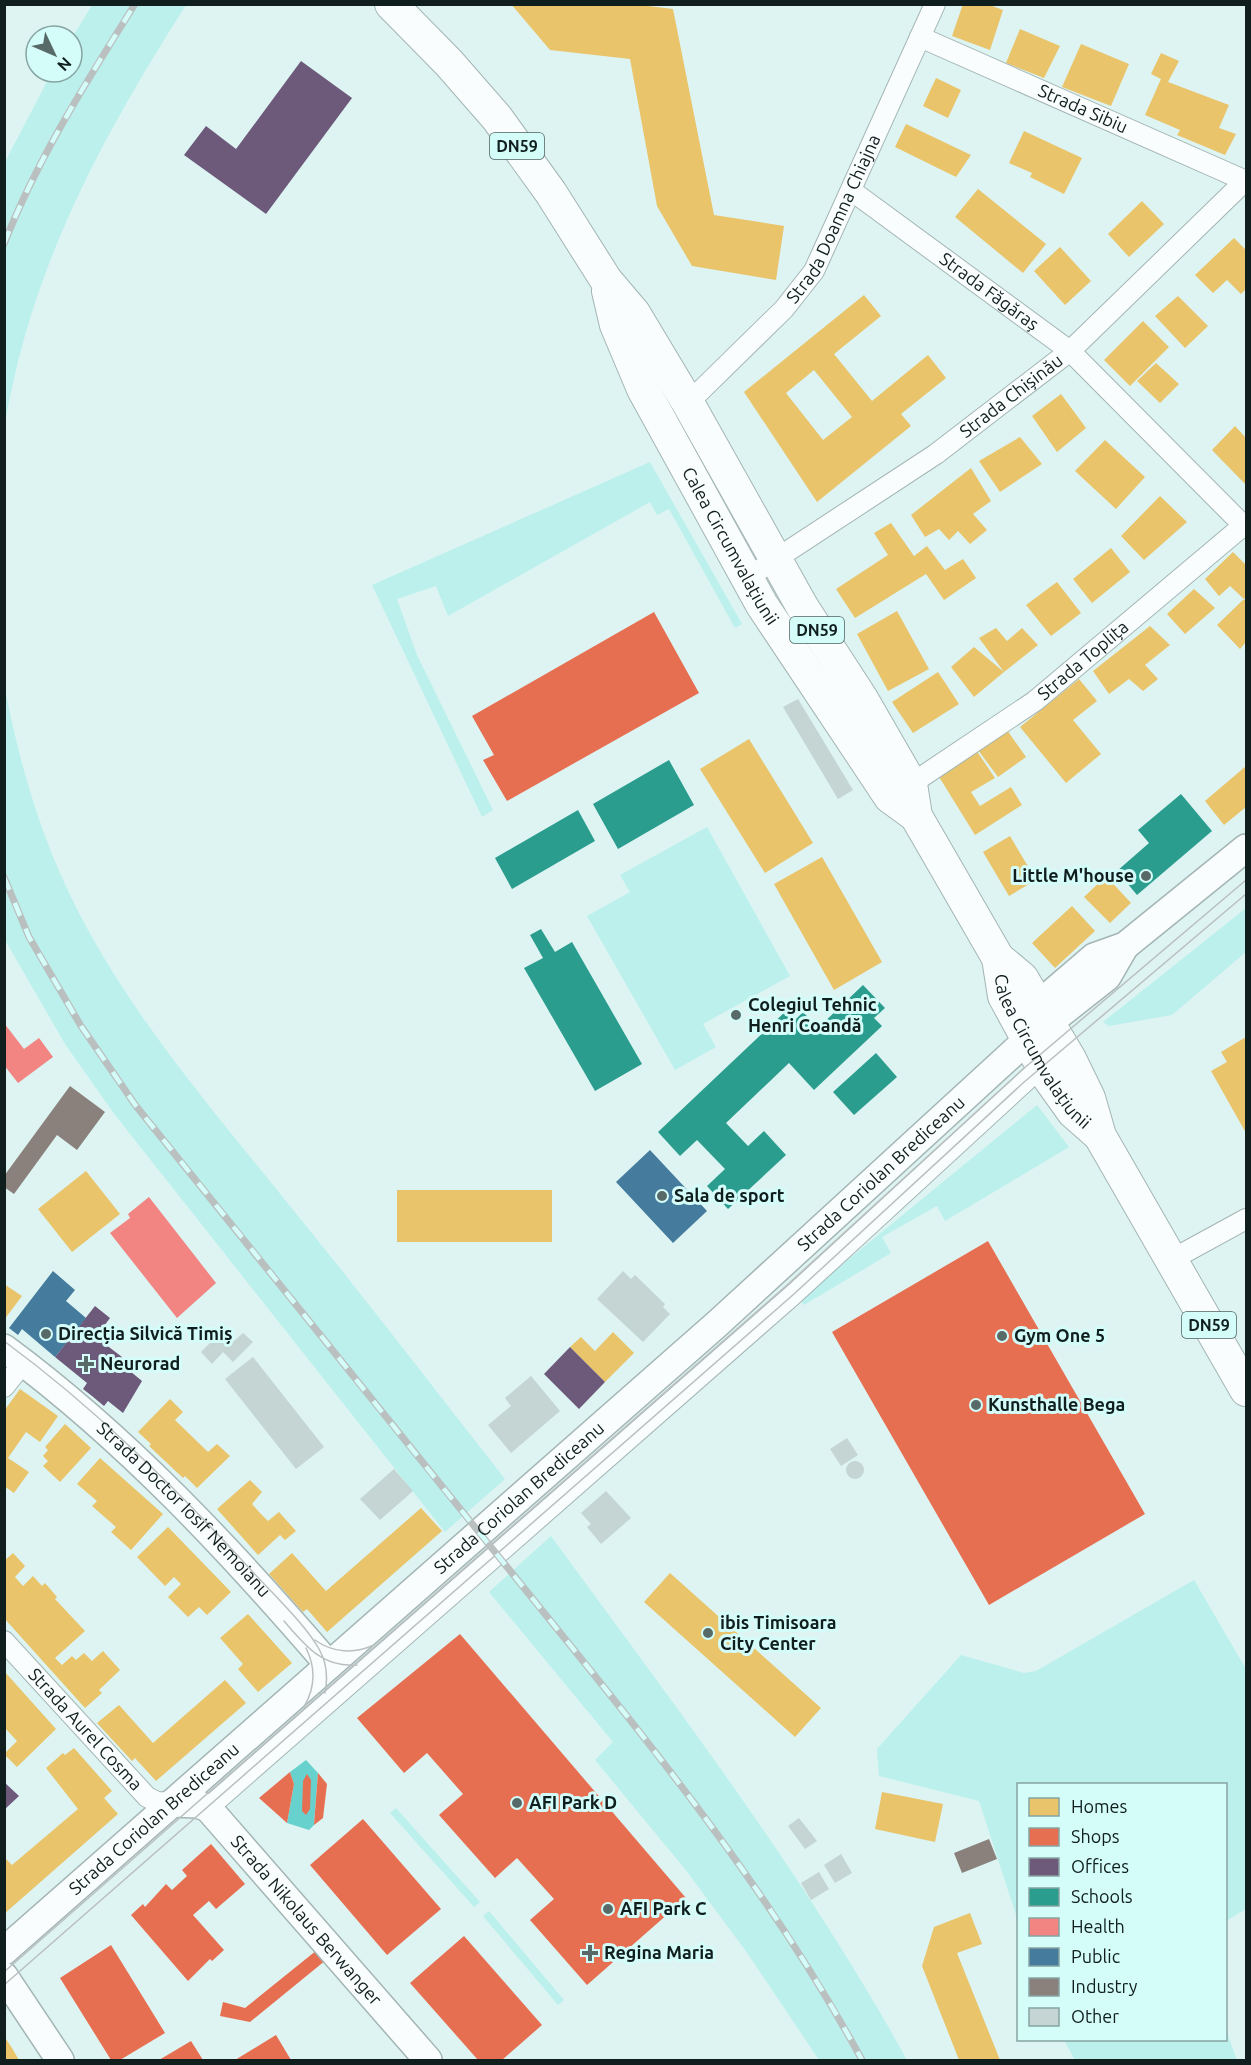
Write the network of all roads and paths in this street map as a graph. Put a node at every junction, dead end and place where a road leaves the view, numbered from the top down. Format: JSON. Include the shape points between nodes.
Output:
{"nodes":[{"id":1,"x":935,"y":4,"type":"edge"},
{"id":2,"x":395,"y":6,"type":"edge"},
{"id":3,"x":920,"y":37,"type":"junction"},
{"id":4,"x":1246,"y":181,"type":"edge"},
{"id":5,"x":852,"y":191,"type":"junction"},
{"id":6,"x":606,"y":280,"type":"junction"},
{"id":7,"x":1070,"y":351,"type":"junction"},
{"id":8,"x":688,"y":403,"type":"junction"},
{"id":9,"x":1245,"y":526,"type":"edge"},
{"id":10,"x":775,"y":560,"type":"junction"},
{"id":11,"x":747,"y":578,"type":"junction"},
{"id":12,"x":911,"y":784,"type":"junction"},
{"id":13,"x":916,"y":816,"type":"junction"},
{"id":14,"x":1246,"y":848,"type":"edge"},
{"id":15,"x":1038,"y":1023,"type":"junction"},
{"id":16,"x":1042,"y":1066,"type":"junction"},
{"id":17,"x":1101,"y":1136,"type":"junction"},
{"id":18,"x":1246,"y":1219,"type":"edge"},
{"id":19,"x":1171,"y":1260,"type":"junction"},
{"id":20,"x":14,"y":1355,"type":"edge"},
{"id":21,"x":4,"y":1388,"type":"edge"},
{"id":22,"x":1246,"y":1390,"type":"edge"},
{"id":23,"x":4,"y":1641,"type":"edge"},
{"id":24,"x":329,"y":1665,"type":"junction"},
{"id":25,"x":347,"y":1685,"type":"junction"},
{"id":26,"x":172,"y":1803,"type":"junction"},
{"id":27,"x":208,"y":1808,"type":"junction"},
{"id":28,"x":4,"y":1951,"type":"edge"},
{"id":29,"x":4,"y":1976,"type":"edge"},
{"id":30,"x":60,"y":2061,"type":"edge"},
{"id":31,"x":428,"y":2061,"type":"edge"}],
"edges":[{"from":1,"to":3,"type":"street","name":"Strada Doamna Chiajna"},
{"from":2,"to":6,"type":"main road","name":"Calea Circumvalațiunii","number":"DN59","via":[[497,118]]},
{"from":3,"to":4,"type":"street","name":"Strada Sibiu"},
{"from":3,"to":5,"type":"street","name":"Strada Doamna Chiajna"},
{"from":4,"to":7,"type":"street","name":"Strada Chișinău"},
{"from":5,"to":7,"type":"street","name":"Strada Făgăraș"},
{"from":5,"to":8,"type":"street","name":"Strada Doamna Chiajna","via":[[814,271],[784,309]]},
{"from":6,"to":8,"type":"main road","name":"Calea Circumvalațiunii","number":"DN59","via":[[634,313]]},
{"from":6,"to":11,"type":"main road","name":"Calea Circumvalațiunii","number":"DN59","via":[[616,325],[643,388]]},
{"from":7,"to":9,"type":"street","name":"Strada Făgăraș"},
{"from":7,"to":10,"type":"street","name":"Strada Chișinău","via":[[936,454]]},
{"from":8,"to":10,"type":"main road","name":"Calea Circumvalațiunii","number":"DN59"},
{"from":9,"to":12,"type":"street","name":"Strada Toplița","via":[[1035,701]]},
{"from":10,"to":11,"type":"street","name":"Strada Chișinău"},
{"from":10,"to":12,"type":"main road","name":"Calea Circumvalațiunii","number":"DN59"},
{"from":11,"to":13,"type":"main road","name":"Calea Circumvalațiunii","number":"DN59","via":[[890,797]]},
{"from":12,"to":13,"type":"main road","name":"Calea Circumvalațiunii","number":"DN59"},
{"from":13,"to":15,"type":"main road","name":"Calea Circumvalațiunii","number":"DN59","via":[[998,958],[1022,978]]},
{"from":14,"to":15,"type":"street","name":"Strada Coriolan Brediceanu","via":[[1125,946],[1094,957]]},
{"from":15,"to":16,"type":"main road","name":"Calea Circumvalațiunii","number":"DN59"},
{"from":15,"to":17,"type":"main road","name":"Calea Circumvalațiunii","number":"DN59","via":[[1089,1098]]},
{"from":15,"to":24,"type":"street","name":"Strada Coriolan Brediceanu","via":[[717,1324]]},
{"from":16,"to":17,"type":"main road","name":"Calea Circumvalațiunii","number":"DN59","via":[[1073,1112]]},
{"from":16,"to":25,"type":"street","name":"Strada Coriolan Brediceanu","via":[[794,1294]]},
{"from":17,"to":19,"type":"main road","name":"Calea Circumvalațiunii","number":"DN59"},
{"from":18,"to":19,"type":"street"},
{"from":19,"to":22,"type":"main road","name":"Calea Circumvalațiunii","number":"DN59"},
{"from":20,"to":21,"type":"street"},
{"from":20,"to":24,"type":"street","name":"Strada Doctor Iosif Nemoianu","via":[[94,1419],[156,1477]]},
{"from":23,"to":26,"type":"street","name":"Strada Aurel Cosma","via":[[147,1797]]},
{"from":24,"to":25,"type":"street","name":"Strada Doctor Iosif Nemoianu"},
{"from":24,"to":26,"type":"street","name":"Strada Coriolan Brediceanu"},
{"from":25,"to":27,"type":"street","name":"Strada Coriolan Brediceanu"},
{"from":26,"to":27,"type":"street"},
{"from":26,"to":28,"type":"street","name":"Strada Coriolan Brediceanu"},
{"from":27,"to":31,"type":"street","name":"Strada Nikolaus Berwanger"},
{"from":29,"to":30,"type":"street"}]}
